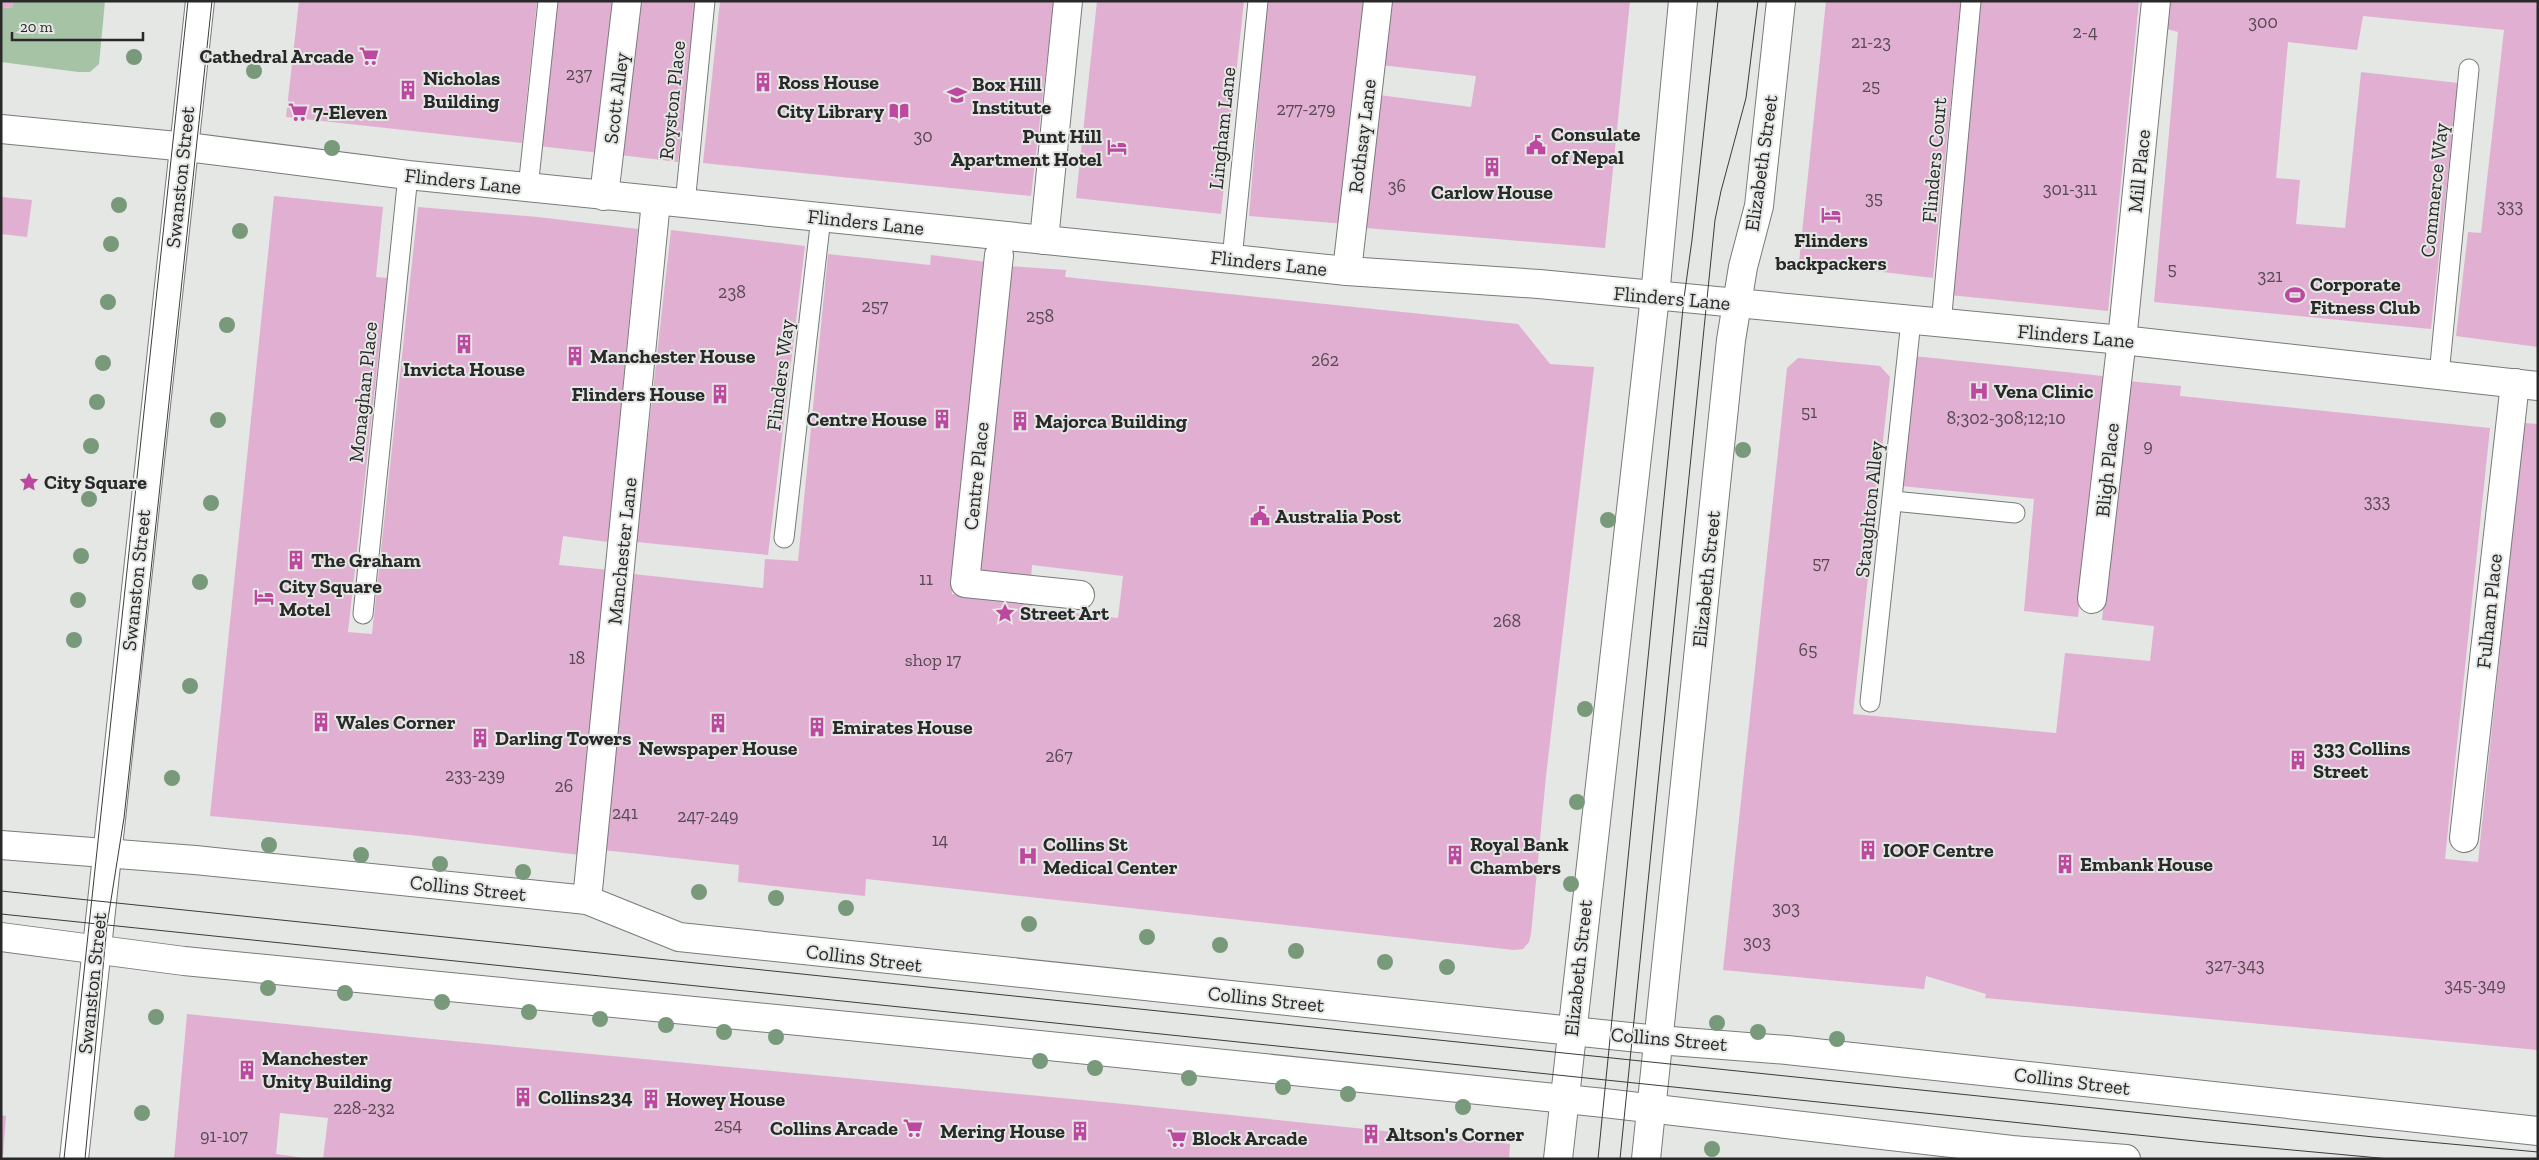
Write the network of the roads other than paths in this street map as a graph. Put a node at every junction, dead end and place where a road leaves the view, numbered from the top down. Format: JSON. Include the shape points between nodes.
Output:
{"nodes":[{"id":1,"x":200,"y":1,"type":"edge"},
{"id":2,"x":548,"y":1,"type":"edge"},
{"id":3,"x":627,"y":1,"type":"edge"},
{"id":4,"x":705,"y":1,"type":"edge"},
{"id":5,"x":1068,"y":1,"type":"edge"},
{"id":6,"x":1258,"y":1,"type":"edge"},
{"id":7,"x":1378,"y":1,"type":"edge"},
{"id":8,"x":1683,"y":1,"type":"edge"},
{"id":9,"x":1781,"y":1,"type":"edge"},
{"id":10,"x":1971,"y":1,"type":"edge"},
{"id":11,"x":2156,"y":1,"type":"edge"},
{"id":12,"x":2468,"y":68,"type":"dead end"},
{"id":13,"x":1,"y":129,"type":"edge"},
{"id":14,"x":183,"y":147,"type":"junction"},
{"id":15,"x":408,"y":175,"type":"junction"},
{"id":16,"x":528,"y":188,"type":"junction"},
{"id":17,"x":604,"y":196,"type":"junction"},
{"id":18,"x":656,"y":201,"type":"junction"},
{"id":19,"x":685,"y":204,"type":"junction"},
{"id":20,"x":821,"y":217,"type":"junction"},
{"id":21,"x":1044,"y":240,"type":"junction"},
{"id":22,"x":999,"y":255,"type":"dead end"},
{"id":23,"x":1232,"y":259,"type":"junction"},
{"id":24,"x":1347,"y":271,"type":"junction"},
{"id":25,"x":1655,"y":296,"type":"junction"},
{"id":26,"x":1736,"y":304,"type":"junction"},
{"id":27,"x":1911,"y":321,"type":"junction"},
{"id":28,"x":1941,"y":324,"type":"junction"},
{"id":29,"x":2122,"y":340,"type":"junction"},
{"id":30,"x":2439,"y":375,"type":"junction"},
{"id":31,"x":2526,"y":384,"type":"edge"},
{"id":32,"x":1892,"y":501,"type":"junction"},
{"id":33,"x":2015,"y":513,"type":"dead end"},
{"id":34,"x":784,"y":538,"type":"dead end"},
{"id":35,"x":1080,"y":595,"type":"dead end"},
{"id":36,"x":2092,"y":599,"type":"dead end"},
{"id":37,"x":363,"y":614,"type":"dead end"},
{"id":38,"x":1870,"y":702,"type":"dead end"},
{"id":39,"x":2464,"y":838,"type":"dead end"},
{"id":40,"x":1,"y":845,"type":"edge"},
{"id":41,"x":107,"y":853,"type":"junction"},
{"id":42,"x":587,"y":900,"type":"junction"},
{"id":43,"x":1,"y":937,"type":"edge"},
{"id":44,"x":96,"y":949,"type":"junction"},
{"id":45,"x":1572,"y":1030,"type":"junction"},
{"id":46,"x":1658,"y":1040,"type":"junction"},
{"id":47,"x":1565,"y":1099,"type":"junction"},
{"id":48,"x":1651,"y":1108,"type":"junction"},
{"id":49,"x":2538,"y":1131,"type":"edge"},
{"id":50,"x":74,"y":1159,"type":"edge"},
{"id":51,"x":1558,"y":1159,"type":"edge"},
{"id":52,"x":1646,"y":1159,"type":"edge"},
{"id":53,"x":2126,"y":1159,"type":"edge"}],
"edges":[{"from":1,"to":14,"type":"street","name":"Swanston Street"},
{"from":2,"to":16,"type":"lane"},
{"from":3,"to":17,"type":"street","name":"Scott Alley"},
{"from":4,"to":19,"type":"lane","name":"Royston Place"},
{"from":5,"to":21,"type":"street"},
{"from":6,"to":23,"type":"lane","name":"Lingham Lane"},
{"from":7,"to":24,"type":"street","name":"Rothsay Lane"},
{"from":8,"to":25,"type":"street","name":"Elizabeth Street"},
{"from":9,"to":26,"type":"street","name":"Elizabeth Street","via":[[1759,206]]},
{"from":10,"to":28,"type":"lane","name":"Flinders Court"},
{"from":11,"to":29,"type":"street","name":"Mill Place"},
{"from":12,"to":30,"type":"lane","name":"Commerce Way"},
{"from":13,"to":14,"type":"street","name":"Flinders Lane"},
{"from":14,"to":15,"type":"street","name":"Flinders Lane"},
{"from":14,"to":41,"type":"street","name":"Swanston Street"},
{"from":15,"to":16,"type":"street","name":"Flinders Lane"},
{"from":15,"to":37,"type":"lane","name":"Monaghan Place"},
{"from":16,"to":17,"type":"street","name":"Flinders Lane"},
{"from":17,"to":18,"type":"street","name":"Flinders Lane"},
{"from":18,"to":19,"type":"street","name":"Flinders Lane"},
{"from":18,"to":42,"type":"street","name":"Manchester Lane"},
{"from":19,"to":20,"type":"street","name":"Flinders Lane"},
{"from":20,"to":21,"type":"street","name":"Flinders Lane"},
{"from":20,"to":34,"type":"lane","name":"Flinders Way"},
{"from":21,"to":23,"type":"street","name":"Flinders Lane"},
{"from":22,"to":35,"type":"street","name":"Centre Place","via":[[965,583]]},
{"from":23,"to":24,"type":"street","name":"Flinders Lane"},
{"from":24,"to":25,"type":"street","name":"Flinders Lane","via":[[1539,284]]},
{"from":25,"to":26,"type":"street","name":"Flinders Lane"},
{"from":25,"to":45,"type":"street","name":"Elizabeth Street"},
{"from":26,"to":27,"type":"street","name":"Flinders Lane"},
{"from":26,"to":46,"type":"street","name":"Elizabeth Street"},
{"from":27,"to":28,"type":"street","name":"Flinders Lane"},
{"from":27,"to":32,"type":"lane","name":"Staughton Alley"},
{"from":28,"to":29,"type":"street","name":"Flinders Lane"},
{"from":29,"to":30,"type":"street","name":"Flinders Lane"},
{"from":29,"to":36,"type":"street","name":"Bligh Place"},
{"from":30,"to":31,"type":"street","name":"Flinders Lane"},
{"from":31,"to":39,"type":"street","name":"Fulham Place"},
{"from":32,"to":33,"type":"lane"},
{"from":32,"to":38,"type":"lane","name":"Staughton Alley"},
{"from":40,"to":41,"type":"street","name":"Collins Street"},
{"from":41,"to":42,"type":"street","name":"Collins Street"},
{"from":41,"to":44,"type":"street","name":"Swanston Street"},
{"from":42,"to":45,"type":"street","name":"Collins Street","via":[[679,937]]},
{"from":43,"to":44,"type":"street"},
{"from":44,"to":47,"type":"street","via":[[184,961]]},
{"from":44,"to":50,"type":"street","name":"Swanston Street"},
{"from":45,"to":46,"type":"street","name":"Collins Street"},
{"from":45,"to":47,"type":"street","name":"Elizabeth Street"},
{"from":46,"to":48,"type":"street","name":"Elizabeth Street"},
{"from":46,"to":49,"type":"street","name":"Collins Street","via":[[1806,1052]]},
{"from":47,"to":48,"type":"street"},
{"from":47,"to":51,"type":"street","name":"Elizabeth Street"},
{"from":48,"to":52,"type":"street","name":"Elizabeth Street"},
{"from":48,"to":53,"type":"street","via":[[2012,1150]]}]}
